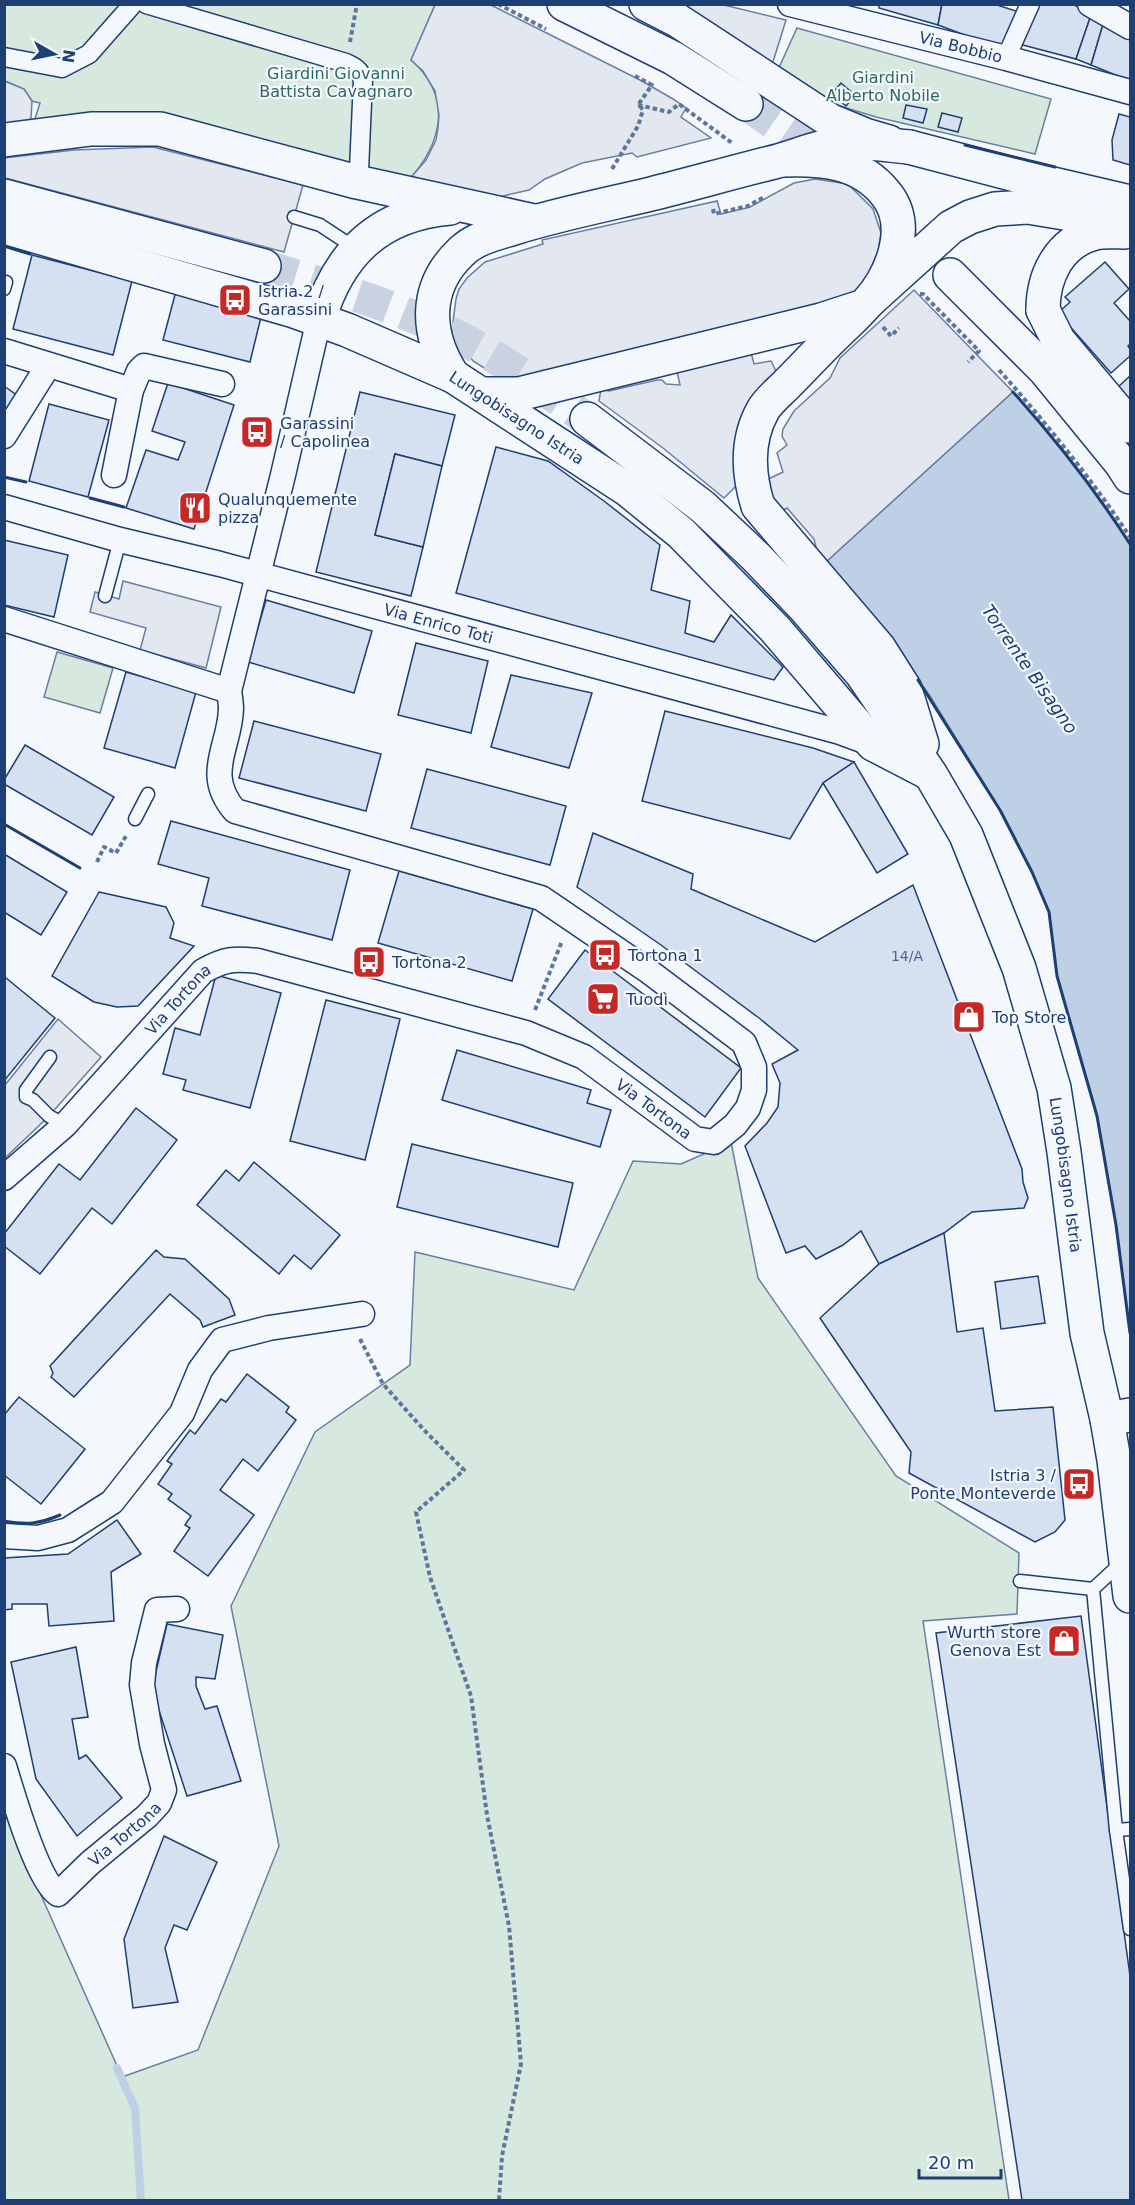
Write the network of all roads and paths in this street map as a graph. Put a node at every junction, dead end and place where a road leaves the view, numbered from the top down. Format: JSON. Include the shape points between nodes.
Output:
{"nodes":[{"id":1,"x":134,"y":4,"type":"edge"},
{"id":2,"x":146,"y":4,"type":"edge"},
{"id":3,"x":357,"y":4,"type":"edge"},
{"id":4,"x":498,"y":4,"type":"edge"},
{"id":5,"x":646,"y":4,"type":"edge"},
{"id":6,"x":789,"y":4,"type":"edge"},
{"id":7,"x":1030,"y":4,"type":"edge"},
{"id":8,"x":1090,"y":4,"type":"edge"},
{"id":9,"x":167,"y":7,"type":"edge"},
{"id":10,"x":558,"y":18,"type":"edge"},
{"id":11,"x":1131,"y":27,"type":"edge"},
{"id":12,"x":4,"y":57,"type":"edge"},
{"id":13,"x":1005,"y":58,"type":"junction"},
{"id":14,"x":346,"y":63,"type":"junction"},
{"id":15,"x":631,"y":74,"type":"dead end"},
{"id":16,"x":1131,"y":92,"type":"edge"},
{"id":17,"x":747,"y":104,"type":"tunnel mouth"},
{"id":18,"x":4,"y":140,"type":"edge"},
{"id":19,"x":909,"y":147,"type":"junction"},
{"id":20,"x":784,"y":160,"type":"junction"},
{"id":21,"x":612,"y":169,"type":"dead end"},
{"id":22,"x":359,"y":170,"type":"dead end"},
{"id":23,"x":768,"y":195,"type":"dead end"},
{"id":24,"x":4,"y":196,"type":"edge"},
{"id":25,"x":711,"y":200,"type":"dead end"},
{"id":26,"x":1131,"y":202,"type":"edge"},
{"id":27,"x":464,"y":207,"type":"junction"},
{"id":28,"x":294,"y":217,"type":"dead end"},
{"id":29,"x":536,"y":221,"type":"junction"},
{"id":30,"x":1131,"y":224,"type":"edge"},
{"id":31,"x":4,"y":227,"type":"edge"},
{"id":32,"x":1131,"y":232,"type":"edge"},
{"id":33,"x":355,"y":248,"type":"junction"},
{"id":34,"x":264,"y":266,"type":"tunnel mouth"},
{"id":35,"x":950,"y":275,"type":"dead end"},
{"id":36,"x":923,"y":294,"type":"dead end"},
{"id":37,"x":865,"y":304,"type":"junction"},
{"id":38,"x":319,"y":319,"type":"junction"},
{"id":39,"x":899,"y":328,"type":"dead end"},
{"id":40,"x":891,"y":336,"type":"dead end"},
{"id":41,"x":4,"y":351,"type":"edge"},
{"id":42,"x":968,"y":362,"type":"dead end"},
{"id":43,"x":48,"y":366,"type":"junction"},
{"id":44,"x":995,"y":366,"type":"dead end"},
{"id":45,"x":453,"y":376,"type":"junction"},
{"id":46,"x":222,"y":384,"type":"dead end"},
{"id":47,"x":131,"y":390,"type":"junction"},
{"id":48,"x":482,"y":394,"type":"junction"},
{"id":49,"x":587,"y":419,"type":"tunnel mouth"},
{"id":50,"x":1131,"y":426,"type":"edge"},
{"id":51,"x":4,"y":436,"type":"edge"},
{"id":52,"x":114,"y":475,"type":"dead end"},
{"id":53,"x":1131,"y":477,"type":"edge"},
{"id":54,"x":4,"y":507,"type":"edge"},
{"id":55,"x":1131,"y":537,"type":"edge"},
{"id":56,"x":120,"y":540,"type":"junction"},
{"id":57,"x":259,"y":574,"type":"junction"},
{"id":58,"x":105,"y":596,"type":"dead end"},
{"id":59,"x":4,"y":619,"type":"edge"},
{"id":60,"x":229,"y":691,"type":"junction"},
{"id":61,"x":873,"y":744,"type":"junction"},
{"id":62,"x":931,"y":775,"type":"junction"},
{"id":63,"x":148,"y":794,"type":"dead end"},
{"id":64,"x":135,"y":819,"type":"joint"},
{"id":65,"x":97,"y":862,"type":"dead end"},
{"id":66,"x":565,"y":932,"type":"dead end"},
{"id":67,"x":532,"y":1017,"type":"dead end"},
{"id":68,"x":50,"y":1057,"type":"dead end"},
{"id":69,"x":65,"y":1125,"type":"junction"},
{"id":70,"x":4,"y":1178,"type":"edge"},
{"id":71,"x":362,"y":1314,"type":"joint"},
{"id":72,"x":1088,"y":1333,"type":"junction"},
{"id":73,"x":1119,"y":1417,"type":"edge"},
{"id":74,"x":4,"y":1536,"type":"edge"},
{"id":75,"x":1119,"y":1565,"type":"junction"},
{"id":76,"x":1020,"y":1581,"type":"dead end"},
{"id":77,"x":1093,"y":1588,"type":"junction"},
{"id":78,"x":1131,"y":1597,"type":"edge"},
{"id":79,"x":177,"y":1609,"type":"dead end"},
{"id":80,"x":4,"y":1766,"type":"edge"},
{"id":81,"x":1131,"y":1829,"type":"edge"},
{"id":82,"x":1116,"y":1830,"type":"junction"},
{"id":83,"x":1131,"y":1929,"type":"edge"},
{"id":84,"x":499,"y":2200,"type":"edge"}],
"edges":[{"from":1,"to":12,"type":"street","via":[[89,54],[62,68]]},
{"from":2,"to":9,"type":"street"},
{"from":3,"to":14,"type":"path"},
{"from":4,"to":10,"type":"path"},
{"from":5,"to":19,"type":"main road","via":[[677,20],[831,121]]},
{"from":6,"to":13,"type":"street","name":"Via Bobbio"},
{"from":7,"to":13,"type":"street"},
{"from":8,"to":11,"type":"street"},
{"from":9,"to":14,"type":"street"},
{"from":10,"to":17,"type":"main road","via":[[673,58]]},
{"from":13,"to":16,"type":"street","name":"Via Bobbio"},
{"from":14,"to":22,"type":"street","via":[[361,73],[363,80]]},
{"from":15,"to":21,"type":"path","via":[[652,85],[638,105],[643,110],[638,126]]},
{"from":18,"to":27,"type":"main road","via":[[91,129],[160,129]]},
{"from":19,"to":20,"type":"main road","via":[[839,144]]},
{"from":19,"to":26,"type":"main road"},
{"from":20,"to":29,"type":"main road"},
{"from":20,"to":37,"type":"main road","via":[[837,162],[859,170],[889,198],[898,227],[897,248],[886,275]]},
{"from":23,"to":25,"type":"path","via":[[748,206],[714,214]]},
{"from":24,"to":34,"type":"main road"},
{"from":27,"to":29,"type":"main road"},
{"from":27,"to":33,"type":"main road","via":[[415,214],[392,223]]},
{"from":28,"to":33,"type":"lane","via":[[320,225]]},
{"from":29,"to":45,"type":"main road","via":[[476,242],[456,257],[441,278],[435,294],[432,328],[443,362]]},
{"from":30,"to":37,"type":"main road","via":[[1028,207],[994,208],[951,227]]},
{"from":31,"to":38,"type":"main road","name":"Lungobisagno Istria"},
{"from":32,"to":50,"type":"main road","via":[[1097,233],[1071,244],[1052,266],[1046,280],[1043,310],[1058,340]]},
{"from":33,"to":38,"type":"main road","via":[[331,286]]},
{"from":35,"to":53,"type":"main road","via":[[1045,370]]},
{"from":36,"to":42,"type":"path","via":[[980,351]]},
{"from":37,"to":48,"type":"main road","via":[[821,320],[519,394]]},
{"from":37,"to":62,"type":"main road","via":[[764,409],[750,447],[751,484],[758,506],[879,648],[905,689]]},
{"from":38,"to":45,"type":"main road","name":"Lungobisagno Istria"},
{"from":38,"to":57,"type":"street","name":"Via Tortona"},
{"from":39,"to":40,"type":"path"},
{"from":41,"to":43,"type":"street"},
{"from":43,"to":47,"type":"street"},
{"from":43,"to":51,"type":"street"},
{"from":44,"to":55,"type":"path","via":[[1067,450]]},
{"from":45,"to":48,"type":"main road","name":"Lungobisagno Istria"},
{"from":46,"to":47,"type":"street","via":[[144,366]]},
{"from":47,"to":52,"type":"street"},
{"from":48,"to":61,"type":"main road","name":"Lungobisagno Istria","via":[[628,490],[681,533],[775,629]]},
{"from":49,"to":62,"type":"main road","name":"Lungobisagno Istria","via":[[703,507],[756,557],[862,674]]},
{"from":54,"to":56,"type":"street","name":"Via Enrico Toti"},
{"from":56,"to":57,"type":"street","name":"Via Enrico Toti"},
{"from":56,"to":58,"type":"lane"},
{"from":57,"to":60,"type":"street","name":"Via Tortona"},
{"from":57,"to":61,"type":"street","name":"Via Enrico Toti"},
{"from":59,"to":60,"type":"street"},
{"from":60,"to":69,"type":"street","name":"Via Tortona","via":[[231,711],[219,766],[224,799],[235,811],[542,898],[744,1043],[754,1067],[754,1090],[748,1108],[714,1142],[695,1139],[584,1057],[526,1033],[237,958],[203,971]]},
{"from":61,"to":62,"type":"main road","name":"Lungobisagno Istria"},
{"from":62,"to":72,"type":"main road","name":"Lungobisagno Istria","via":[[966,835],[1019,968],[1054,1088]]},
{"from":63,"to":64,"type":"lane"},
{"from":64,"to":65,"type":"path","via":[[116,853],[104,847]]},
{"from":66,"to":67,"type":"path"},
{"from":68,"to":69,"type":"lane","via":[[26,1090],[26,1097]]},
{"from":69,"to":70,"type":"street","name":"Via Tortona"},
{"from":71,"to":74,"type":"street","via":[[269,1328],[222,1340],[200,1370],[182,1413],[112,1502],[68,1530],[38,1538]]},
{"from":71,"to":84,"type":"path","via":[[360,1339],[383,1384],[464,1470],[416,1512],[430,1577],[471,1696],[487,1815],[509,1926],[521,2064],[502,2156]]},
{"from":72,"to":73,"type":"main road","name":"Lungobisagno Istria"},
{"from":72,"to":75,"type":"main road","via":[[1095,1462]]},
{"from":73,"to":78,"type":"main road","name":"Lungobisagno Istria","via":[[1118,1486]]},
{"from":75,"to":77,"type":"lane"},
{"from":75,"to":78,"type":"main road"},
{"from":76,"to":77,"type":"lane"},
{"from":77,"to":82,"type":"lane"},
{"from":79,"to":80,"type":"street","name":"Via Tortona","via":[[157,1610],[144,1663],[142,1685],[164,1790],[159,1803],[58,1893],[45,1878],[22,1824]]},
{"from":81,"to":82,"type":"lane"},
{"from":82,"to":83,"type":"lane"}]}
